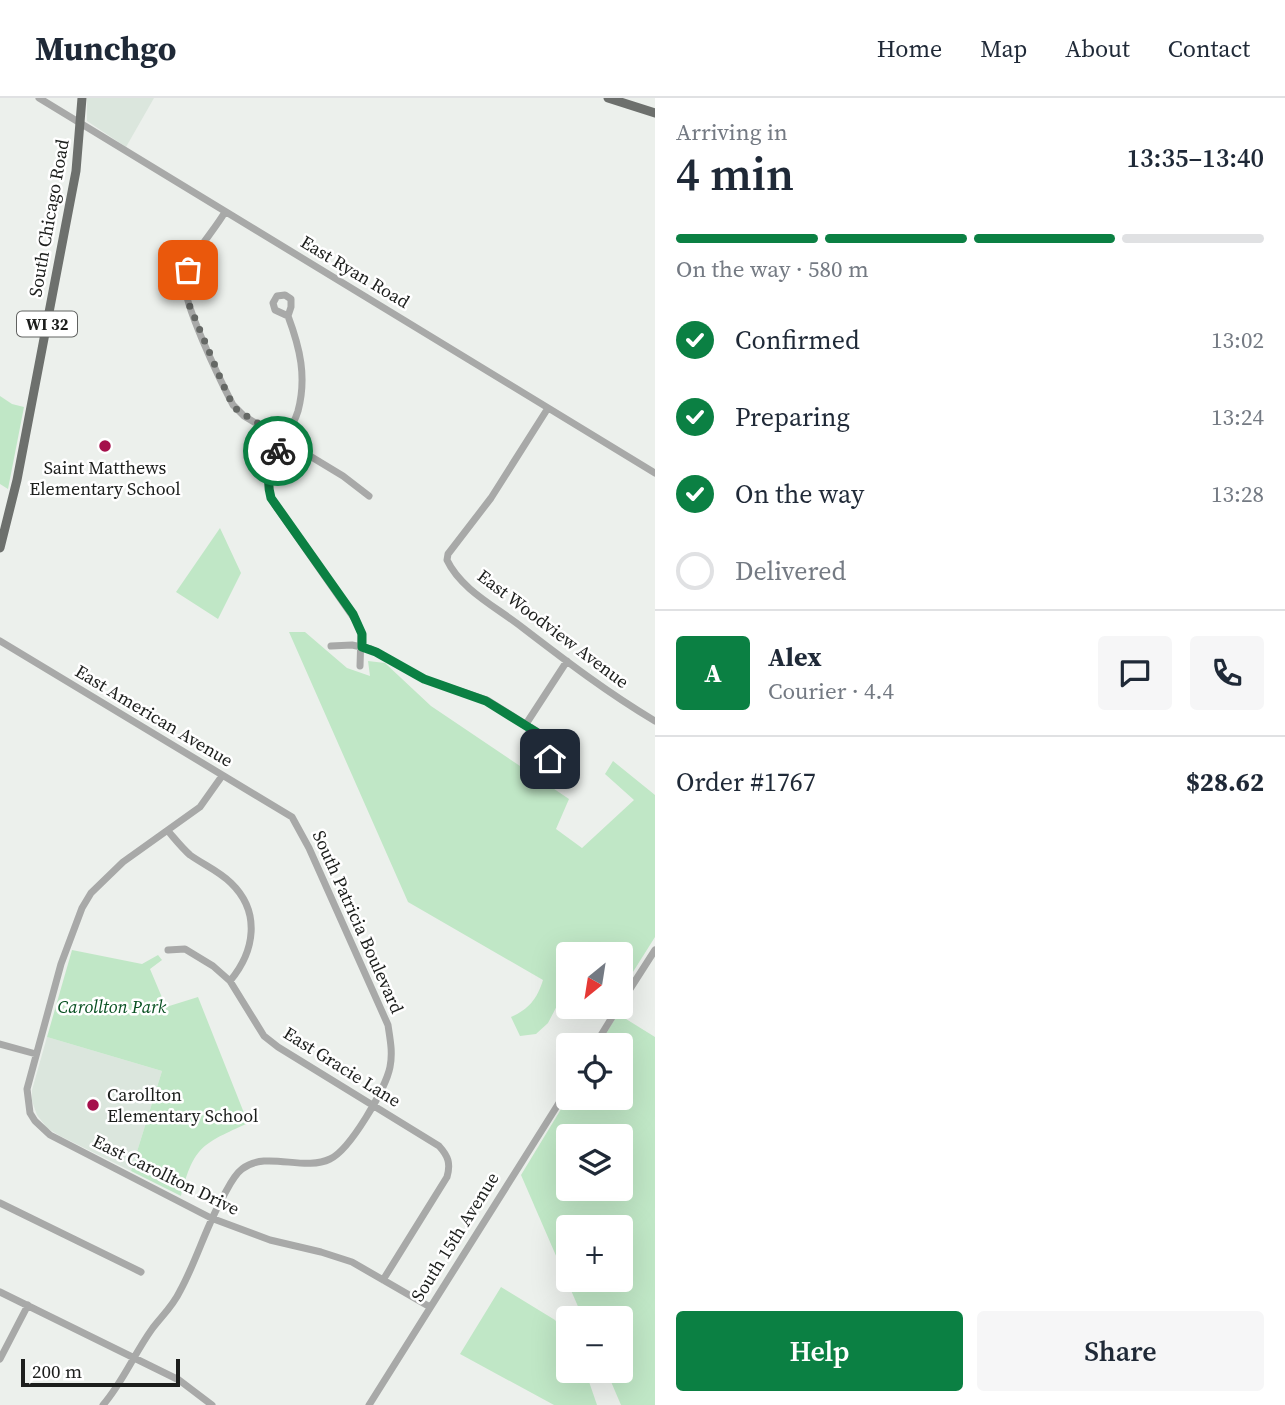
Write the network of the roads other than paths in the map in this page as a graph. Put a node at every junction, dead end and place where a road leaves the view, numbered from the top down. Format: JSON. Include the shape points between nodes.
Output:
{"nodes":[{"id":1,"x":39,"y":98,"type":"edge"},
{"id":2,"x":82,"y":98,"type":"edge"},
{"id":3,"x":607,"y":98,"type":"edge"},
{"id":4,"x":655,"y":113,"type":"edge"},
{"id":5,"x":80,"y":123,"type":"junction"},
{"id":6,"x":223,"y":211,"type":"junction"},
{"id":7,"x":288,"y":316,"type":"dead end"},
{"id":8,"x":548,"y":408,"type":"junction"},
{"id":9,"x":284,"y":440,"type":"junction"},
{"id":10,"x":655,"y":473,"type":"edge"},
{"id":11,"x":369,"y":496,"type":"dead end"},
{"id":12,"x":0,"y":548,"type":"edge"},
{"id":13,"x":0,"y":641,"type":"edge"},
{"id":14,"x":331,"y":646,"type":"dead end"},
{"id":15,"x":362,"y":647,"type":"junction"},
{"id":16,"x":567,"y":662,"type":"junction"},
{"id":17,"x":360,"y":666,"type":"dead end"},
{"id":18,"x":655,"y":721,"type":"edge"},
{"id":19,"x":526,"y":724,"type":"junction"},
{"id":20,"x":550,"y":759,"type":"dead end"},
{"id":21,"x":222,"y":776,"type":"junction"},
{"id":22,"x":292,"y":817,"type":"joint"},
{"id":23,"x":168,"y":831,"type":"junction"},
{"id":24,"x":168,"y":950,"type":"dead end"},
{"id":25,"x":655,"y":950,"type":"edge"},
{"id":26,"x":230,"y":981,"type":"junction"},
{"id":27,"x":634,"y":983,"type":"edge"},
{"id":28,"x":0,"y":1044,"type":"edge"},
{"id":29,"x":36,"y":1054,"type":"junction"},
{"id":30,"x":372,"y":1104,"type":"junction"},
{"id":31,"x":556,"y":1108,"type":"edge"},
{"id":32,"x":0,"y":1203,"type":"edge"},
{"id":33,"x":211,"y":1218,"type":"junction"},
{"id":34,"x":141,"y":1272,"type":"dead end"},
{"id":35,"x":383,"y":1280,"type":"junction"},
{"id":36,"x":0,"y":1292,"type":"edge"},
{"id":37,"x":28,"y":1305,"type":"junction"},
{"id":38,"x":430,"y":1307,"type":"junction"},
{"id":39,"x":135,"y":1357,"type":"junction"},
{"id":40,"x":1,"y":1359,"type":"edge"},
{"id":41,"x":103,"y":1405,"type":"edge"},
{"id":42,"x":212,"y":1405,"type":"edge"},
{"id":43,"x":369,"y":1405,"type":"edge"}],
"edges":[{"from":1,"to":5,"type":"street","name":"East Ryan Road"},
{"from":2,"to":5,"type":"main road","name":"South Chicago Road","number":"WI 32"},
{"from":3,"to":4,"type":"main road"},
{"from":5,"to":6,"type":"street","name":"East Ryan Road"},
{"from":5,"to":12,"type":"main road","name":"South Chicago Road","number":"WI 32","via":[[76,171]]},
{"from":6,"to":8,"type":"street","name":"East Ryan Road"},
{"from":6,"to":9,"type":"street","via":[[188,270],[184,284],[188,304],[233,405]]},
{"from":7,"to":9,"type":"street","via":[[300,347],[302,380],[298,410]]},
{"from":8,"to":10,"type":"street","name":"East Ryan Road"},
{"from":8,"to":16,"type":"street","name":"East Woodview Avenue","via":[[491,498],[446,557],[471,589]]},
{"from":9,"to":11,"type":"street"},
{"from":9,"to":15,"type":"street","via":[[269,469],[271,498],[353,614]]},
{"from":13,"to":21,"type":"street","name":"East American Avenue"},
{"from":14,"to":15,"type":"street"},
{"from":15,"to":17,"type":"street"},
{"from":15,"to":19,"type":"street","via":[[424,679],[486,701]]},
{"from":16,"to":18,"type":"street","name":"East Woodview Avenue"},
{"from":16,"to":19,"type":"street"},
{"from":19,"to":20,"type":"street","via":[[549,740]]},
{"from":21,"to":22,"type":"street","name":"East American Avenue"},
{"from":21,"to":23,"type":"street","name":"East Carollton Drive","via":[[200,807]]},
{"from":22,"to":30,"type":"street","name":"South Patricia Boulevard","via":[[388,1025],[390,1069]]},
{"from":23,"to":26,"type":"street","via":[[187,853],[233,885],[246,903],[253,926],[250,946]]},
{"from":23,"to":29,"type":"street","name":"East Carollton Drive","via":[[122,862],[82,908]]},
{"from":24,"to":26,"type":"street","via":[[185,949]]},
{"from":25,"to":27,"type":"street"},
{"from":26,"to":30,"type":"street","name":"East Gracie Lane","via":[[264,1036]]},
{"from":28,"to":29,"type":"street"},
{"from":29,"to":33,"type":"street","name":"East Carollton Drive","via":[[27,1097],[30,1113],[42,1129]]},
{"from":30,"to":33,"type":"street","name":"South Patricia Boulevard","via":[[345,1149],[330,1160],[255,1162],[242,1169]]},
{"from":30,"to":35,"type":"street","name":"East Gracie Lane","via":[[439,1146],[450,1167]]},
{"from":31,"to":38,"type":"street","name":"South 15th Avenue"},
{"from":32,"to":34,"type":"street"},
{"from":33,"to":35,"type":"street","name":"East Carollton Drive","via":[[352,1262]]},
{"from":33,"to":39,"type":"street","name":"South Patricia Boulevard","via":[[180,1291]]},
{"from":35,"to":38,"type":"street","name":"East Carollton Drive"},
{"from":36,"to":37,"type":"street"},
{"from":37,"to":39,"type":"street"},
{"from":37,"to":40,"type":"street"},
{"from":38,"to":43,"type":"street","name":"South 15th Avenue"},
{"from":39,"to":41,"type":"street","name":"South Patricia Boulevard"},
{"from":39,"to":42,"type":"street","via":[[179,1380]]}]}
